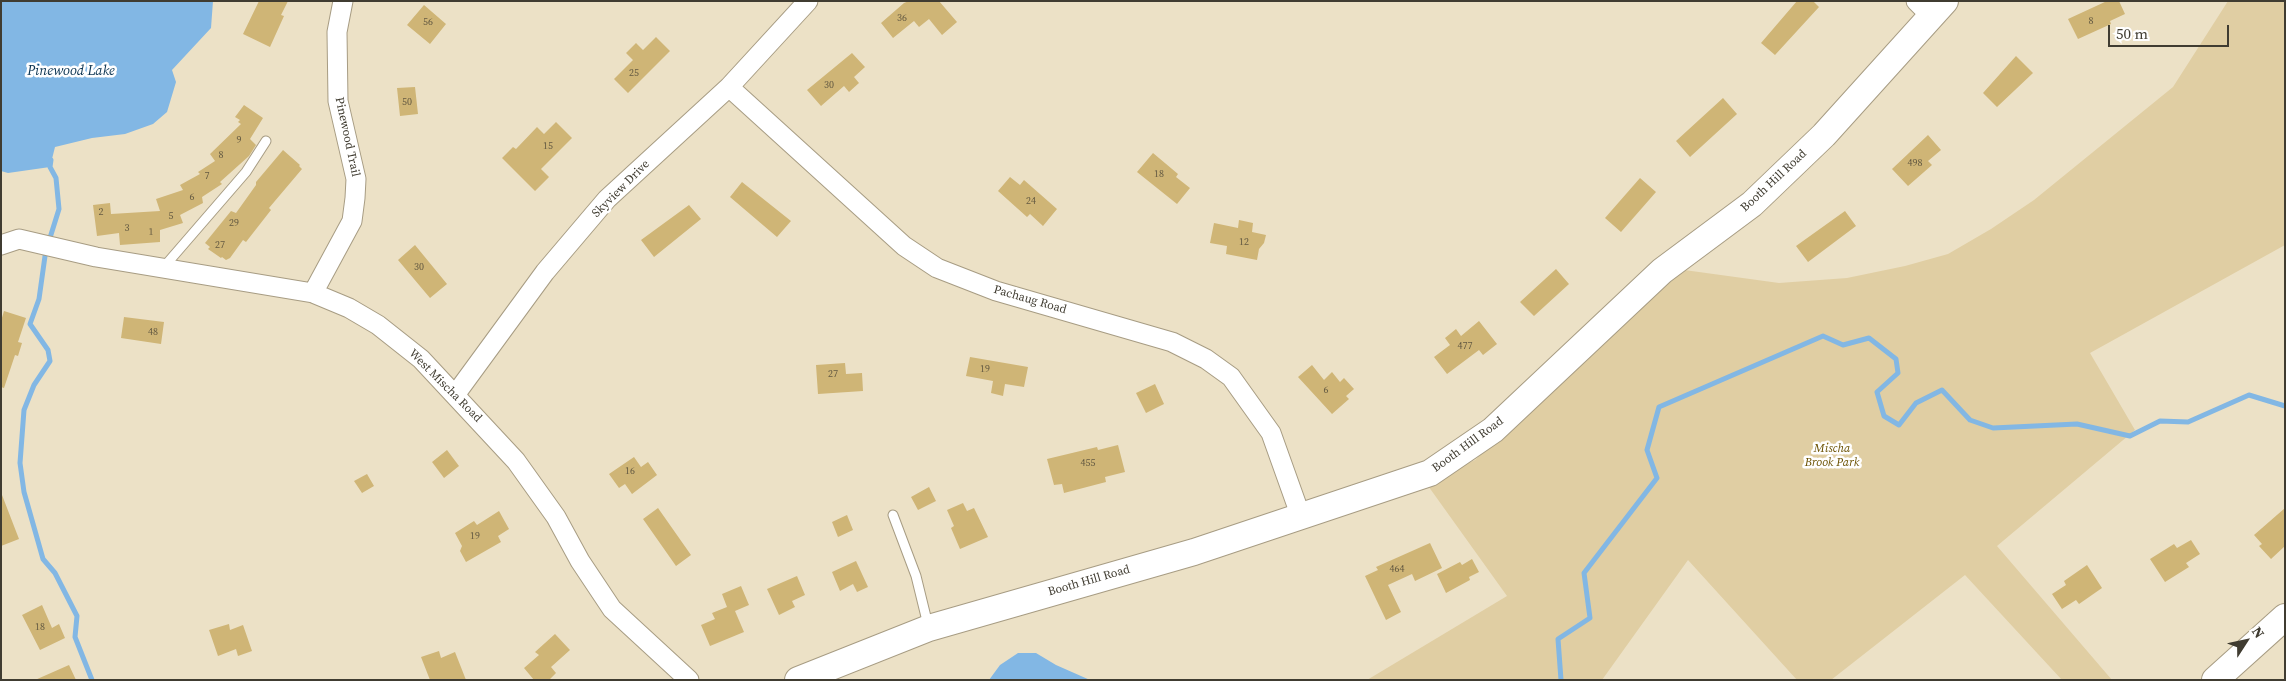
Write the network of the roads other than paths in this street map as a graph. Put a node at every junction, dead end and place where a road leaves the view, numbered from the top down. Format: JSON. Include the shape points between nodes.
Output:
{"nodes":[{"id":1,"x":344,"y":1,"type":"edge"},
{"id":2,"x":808,"y":1,"type":"edge"},
{"id":3,"x":1931,"y":6,"type":"edge"},
{"id":4,"x":729,"y":87,"type":"junction"},
{"id":5,"x":266,"y":141,"type":"dead end"},
{"id":6,"x":1,"y":245,"type":"edge"},
{"id":7,"x":163,"y":268,"type":"junction"},
{"id":8,"x":313,"y":293,"type":"junction"},
{"id":9,"x":455,"y":395,"type":"junction"},
{"id":10,"x":893,"y":515,"type":"dead end"},
{"id":11,"x":1300,"y":517,"type":"junction"},
{"id":12,"x":2285,"y":617,"type":"edge"},
{"id":13,"x":929,"y":628,"type":"junction"},
{"id":14,"x":689,"y":680,"type":"edge"},
{"id":15,"x":798,"y":680,"type":"edge"},
{"id":16,"x":2215,"y":680,"type":"edge"}],
"edges":[{"from":1,"to":8,"type":"street","name":"Pinewood Trail","via":[[337,32],[338,101],[356,179],[355,198],[352,221]]},
{"from":2,"to":4,"type":"street","name":"Skyview Drive"},
{"from":3,"to":11,"type":"street","name":"Booth Hill Road","via":[[1824,135],[1752,204],[1662,271],[1493,430],[1430,473]]},
{"from":4,"to":9,"type":"street","name":"Skyview Drive","via":[[607,199],[545,272]]},
{"from":4,"to":11,"type":"street","name":"Pachaug Road","via":[[904,246],[938,268],[996,291],[1172,342],[1206,359],[1231,377],[1270,432]]},
{"from":5,"to":7,"type":"lane","via":[[246,172]]},
{"from":6,"to":7,"type":"street","name":"West Mischa Road","via":[[20,239],[96,257]]},
{"from":7,"to":8,"type":"street","name":"West Mischa Road"},
{"from":8,"to":9,"type":"street","name":"West Mischa Road","via":[[378,325],[421,359]]},
{"from":9,"to":14,"type":"street","name":"West Mischa Road","via":[[516,461],[556,516],[580,561],[612,609]]},
{"from":10,"to":13,"type":"lane","via":[[916,576]]},
{"from":11,"to":13,"type":"street","name":"Booth Hill Road","via":[[1194,552]]},
{"from":12,"to":16,"type":"street"},
{"from":13,"to":15,"type":"street","name":"Booth Hill Road"}]}
